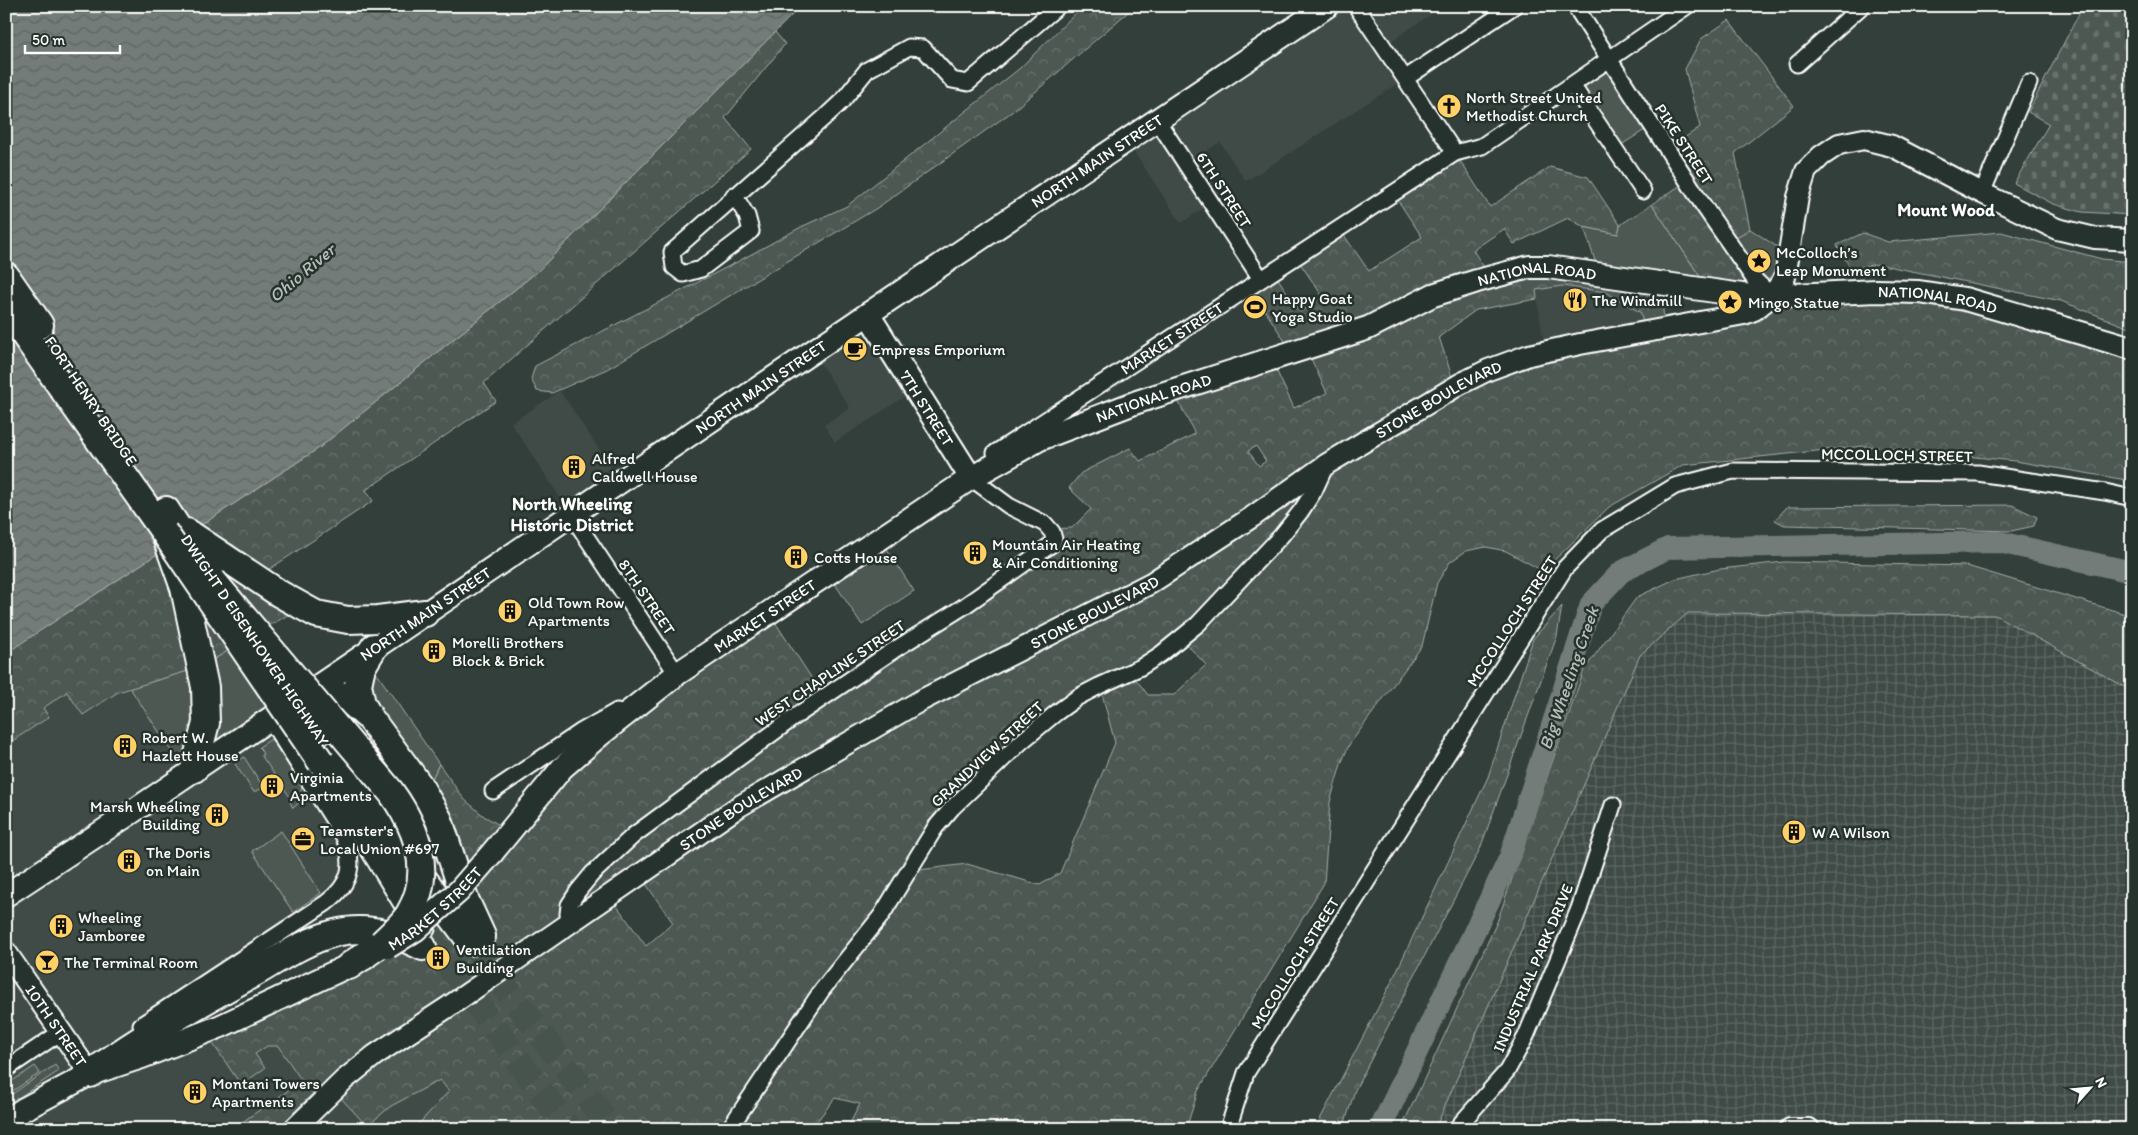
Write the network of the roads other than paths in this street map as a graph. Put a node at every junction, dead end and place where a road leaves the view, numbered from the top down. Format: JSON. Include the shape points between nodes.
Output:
{"nodes":[{"id":1,"x":1058,"y":6,"type":"edge"},
{"id":2,"x":1327,"y":6,"type":"edge"},
{"id":3,"x":1356,"y":6,"type":"edge"},
{"id":4,"x":1514,"y":6,"type":"edge"},
{"id":5,"x":1687,"y":6,"type":"edge"},
{"id":6,"x":1862,"y":6,"type":"edge"},
{"id":7,"x":1577,"y":7,"type":"edge"},
{"id":8,"x":1609,"y":59,"type":"junction"},
{"id":9,"x":1797,"y":64,"type":"dead end"},
{"id":10,"x":1406,"y":78,"type":"junction"},
{"id":11,"x":2029,"y":83,"type":"dead end"},
{"id":12,"x":1572,"y":85,"type":"junction"},
{"id":13,"x":1157,"y":120,"type":"junction"},
{"id":14,"x":1455,"y":153,"type":"junction"},
{"id":15,"x":1643,"y":191,"type":"dead end"},
{"id":16,"x":1982,"y":193,"type":"junction"},
{"id":17,"x":734,"y":195,"type":"junction"},
{"id":18,"x":2132,"y":240,"type":"edge"},
{"id":19,"x":6,"y":276,"type":"edge"},
{"id":20,"x":1261,"y":278,"type":"junction"},
{"id":21,"x":1772,"y":296,"type":"junction"},
{"id":22,"x":6,"y":309,"type":"edge"},
{"id":23,"x":868,"y":314,"type":"junction"},
{"id":24,"x":2132,"y":348,"type":"edge"},
{"id":25,"x":1326,"y":464,"type":"junction"},
{"id":26,"x":971,"y":478,"type":"junction"},
{"id":27,"x":2132,"y":498,"type":"edge"},
{"id":28,"x":571,"y":514,"type":"junction"},
{"id":29,"x":170,"y":528,"type":"junction"},
{"id":30,"x":213,"y":581,"type":"junction"},
{"id":31,"x":425,"y":613,"type":"junction"},
{"id":32,"x":374,"y":647,"type":"junction"},
{"id":33,"x":672,"y":678,"type":"junction"},
{"id":34,"x":310,"y":691,"type":"junction"},
{"id":35,"x":269,"y":718,"type":"junction"},
{"id":36,"x":370,"y":718,"type":"junction"},
{"id":37,"x":327,"y":758,"type":"junction"},
{"id":38,"x":194,"y":769,"type":"junction"},
{"id":39,"x":493,"y":791,"type":"dead end"},
{"id":40,"x":1612,"y":805,"type":"dead end"},
{"id":41,"x":6,"y":894,"type":"edge"},
{"id":42,"x":570,"y":922,"type":"junction"},
{"id":43,"x":386,"y":945,"type":"junction"},
{"id":44,"x":6,"y":952,"type":"edge"},
{"id":45,"x":349,"y":966,"type":"joint"},
{"id":46,"x":61,"y":1032,"type":"junction"},
{"id":47,"x":6,"y":1069,"type":"edge"},
{"id":48,"x":90,"y":1074,"type":"junction"},
{"id":49,"x":6,"y":1121,"type":"edge"},
{"id":50,"x":294,"y":1129,"type":"edge"},
{"id":51,"x":729,"y":1129,"type":"edge"},
{"id":52,"x":1228,"y":1129,"type":"edge"},
{"id":53,"x":1456,"y":1129,"type":"edge"},
{"id":54,"x":1790,"y":1129,"type":"edge"},
{"id":55,"x":1809,"y":1129,"type":"edge"}],
"edges":[{"from":1,"to":17,"type":"street","via":[[968,82],[952,80],[923,48],[909,47],[867,70],[842,101]]},
{"from":2,"to":13,"type":"main road","name":"NORTH MAIN STREET"},
{"from":3,"to":10,"type":"street"},
{"from":4,"to":10,"type":"street"},
{"from":5,"to":8,"type":"street","name":"MARKET STREET"},
{"from":6,"to":9,"type":"street"},
{"from":7,"to":8,"type":"street","name":"PIKE STREET"},
{"from":8,"to":12,"type":"street","name":"MARKET STREET"},
{"from":8,"to":21,"type":"street","name":"PIKE STREET","via":[[1754,279]]},
{"from":10,"to":14,"type":"street"},
{"from":11,"to":16,"type":"street"},
{"from":12,"to":14,"type":"street","name":"MARKET STREET","via":[[1482,146]]},
{"from":12,"to":15,"type":"street"},
{"from":13,"to":20,"type":"street","name":"6TH STREET"},
{"from":13,"to":23,"type":"main road","name":"NORTH MAIN STREET"},
{"from":14,"to":20,"type":"street","name":"MARKET STREET"},
{"from":16,"to":18,"type":"street","via":[[2057,229],[2095,238]]},
{"from":16,"to":21,"type":"street","via":[[1892,146],[1864,138],[1839,144],[1806,171],[1798,196],[1785,277]]},
{"from":17,"to":17,"type":"street","via":[[672,252],[674,267],[683,274],[701,269],[751,231],[747,216]]},
{"from":19,"to":29,"type":"highway","name":"FORT HENRY BRIDGE"},
{"from":20,"to":26,"type":"street","name":"MARKET STREET","via":[[990,456]]},
{"from":21,"to":24,"type":"main road","name":"NATIONAL ROAD","via":[[1919,292],[1965,299]]},
{"from":21,"to":25,"type":"street","name":"STONE BOULEVARD","via":[[1744,314],[1529,355],[1488,370],[1455,386]]},
{"from":21,"to":26,"type":"main road","name":"NATIONAL ROAD","via":[[1670,285],[1566,268],[1529,267],[1433,295],[1368,328],[1072,426],[1040,439]]},
{"from":22,"to":29,"type":"highway","name":"FORT HENRY BRIDGE"},
{"from":23,"to":26,"type":"main road","name":"7TH STREET"},
{"from":23,"to":28,"type":"main road","name":"NORTH MAIN STREET"},
{"from":25,"to":42,"type":"street","name":"STONE BOULEVARD","via":[[1244,523],[1151,583],[920,701],[756,795]]},
{"from":25,"to":51,"type":"street","name":"GRANDVIEW STREET","via":[[1301,511],[1198,624],[1141,667],[1092,689],[1056,714],[1021,742],[952,808],[881,916],[822,990]]},
{"from":26,"to":33,"type":"main road","name":"MARKET STREET"},
{"from":26,"to":42,"type":"street","name":"WEST CHAPLINE STREET","via":[[1009,506],[1045,524],[1052,532],[1052,544],[992,588],[788,722],[634,835],[578,891],[569,905]]},
{"from":27,"to":52,"type":"street","name":"MCCOLLOCH STREET","via":[[1978,473],[1733,471],[1675,486],[1602,530],[1566,568],[1246,1074]]},
{"from":28,"to":31,"type":"main road","name":"NORTH MAIN STREET"},
{"from":28,"to":33,"type":"street","name":"8TH STREET"},
{"from":29,"to":30,"type":"highway","name":"DWIGHT D EISENHOWER HIGHWAY"},
{"from":29,"to":31,"type":"highway","via":[[316,614],[354,620]]},
{"from":29,"to":37,"type":"highway","name":"DWIGHT D EISENHOWER HIGHWAY","bridge":true},
{"from":29,"to":38,"type":"highway","bridge":true,"via":[[205,687],[206,722]]},
{"from":30,"to":37,"type":"highway","name":"DWIGHT D EISENHOWER HIGHWAY","bridge":true},
{"from":30,"to":43,"type":"highway","bridge":true,"via":[[374,770],[412,825],[420,852],[420,883],[409,914]]},
{"from":31,"to":32,"type":"main road","name":"NORTH MAIN STREET"},
{"from":32,"to":34,"type":"main road","name":"NORTH MAIN STREET"},
{"from":32,"to":36,"type":"highway","via":[[362,667],[358,685],[362,704]]},
{"from":33,"to":39,"type":"street","name":"MARKET STREET","via":[[582,731]]},
{"from":33,"to":43,"type":"main road","name":"MARKET STREET","bridge":true,"via":[[562,768],[459,891],[415,930]]},
{"from":34,"to":35,"type":"main road","name":"NORTH MAIN STREET"},
{"from":34,"to":36,"type":"highway","via":[[342,694]]},
{"from":35,"to":38,"type":"main road","name":"NORTH MAIN STREET"},
{"from":35,"to":48,"type":"street","via":[[343,835],[350,857],[348,878],[340,892],[126,1035]]},
{"from":36,"to":37,"type":"highway","via":[[419,785],[439,820],[477,939]]},
{"from":37,"to":48,"type":"highway","via":[[424,940],[371,930],[335,933],[308,943],[160,1026]]},
{"from":38,"to":41,"type":"main road","name":"NORTH MAIN STREET"},
{"from":40,"to":53,"type":"street","name":"INDUSTRIAL PARK DRIVE","via":[[1580,910],[1526,1036],[1507,1071]]},
{"from":42,"to":50,"type":"street","name":"STONE BOULEVARD","via":[[375,1055]]},
{"from":43,"to":45,"type":"highway"},
{"from":44,"to":46,"type":"street","name":"10TH STREET"},
{"from":45,"to":48,"type":"main road","via":[[221,1026]]},
{"from":46,"to":47,"type":"street"},
{"from":46,"to":48,"type":"street","name":"10TH STREET"},
{"from":48,"to":49,"type":"main road"},
{"from":54,"to":55,"type":"street"}]}
